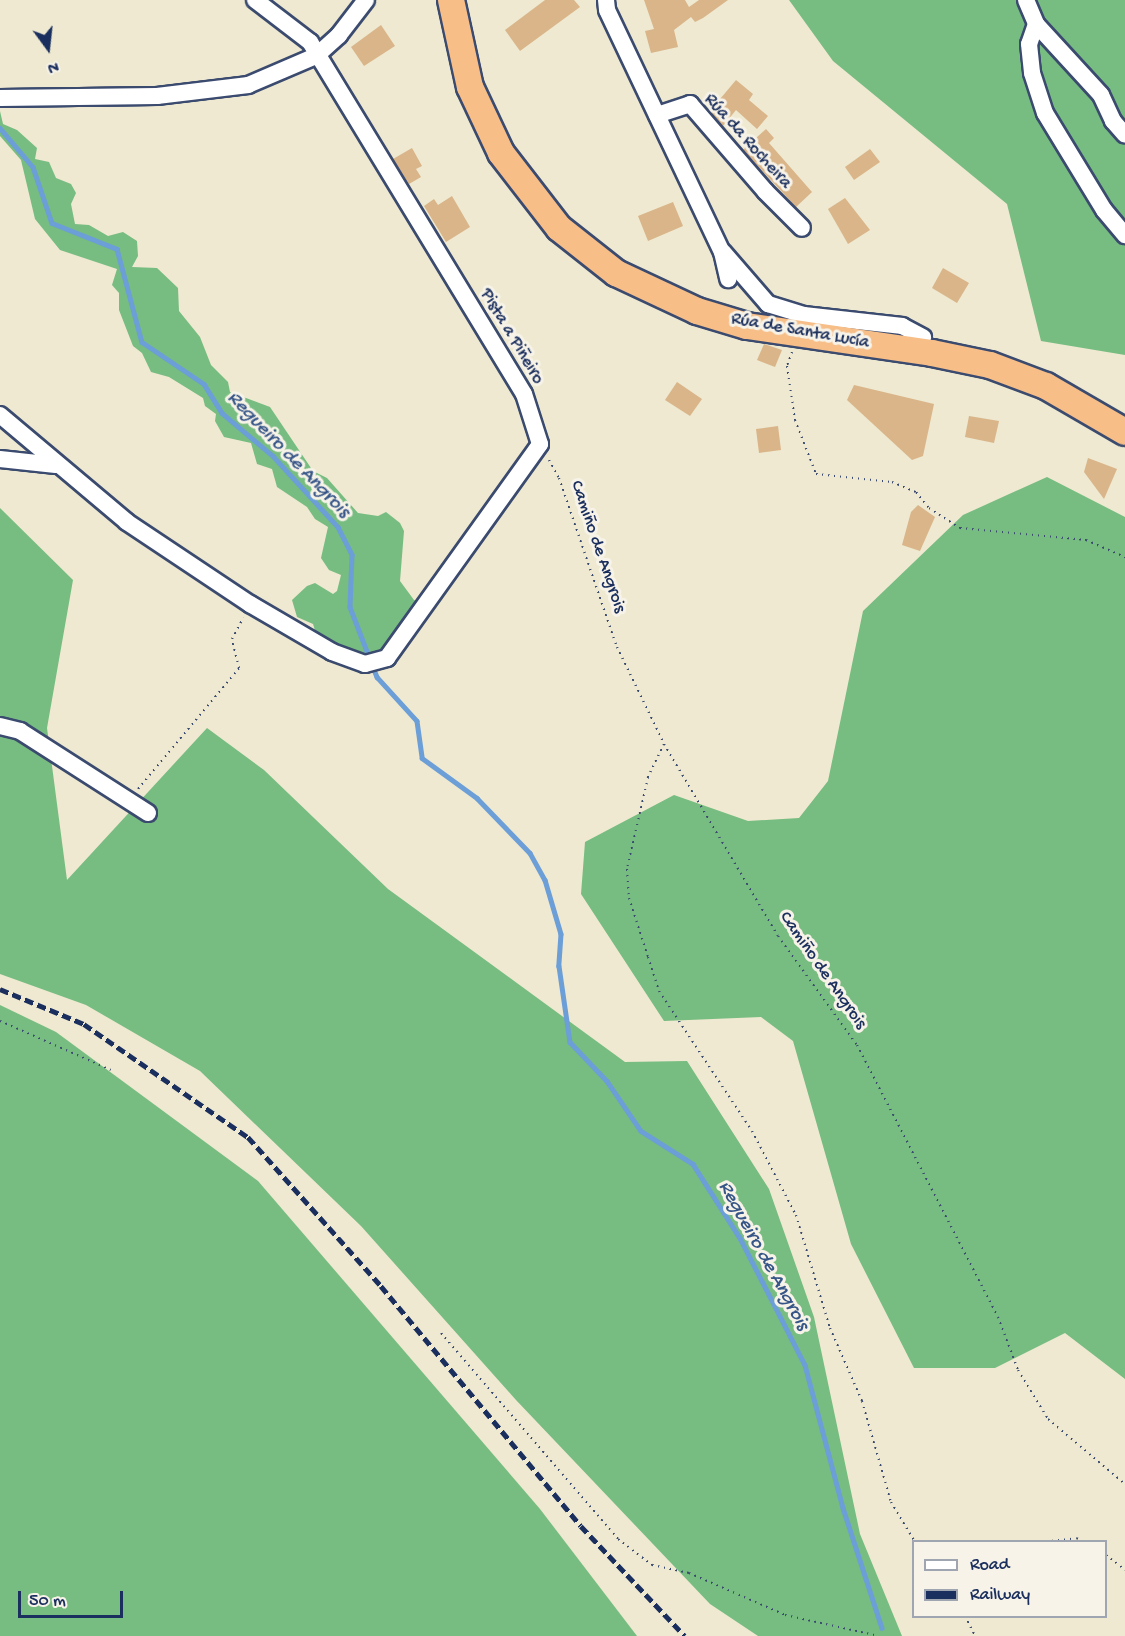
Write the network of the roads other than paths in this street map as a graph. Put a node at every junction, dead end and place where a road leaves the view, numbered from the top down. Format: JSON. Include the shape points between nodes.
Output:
{"nodes":[{"id":1,"x":255,"y":0,"type":"edge"},
{"id":2,"x":366,"y":0,"type":"edge"},
{"id":3,"x":451,"y":0,"type":"edge"},
{"id":4,"x":461,"y":0,"type":"edge"},
{"id":5,"x":606,"y":0,"type":"edge"},
{"id":6,"x":1026,"y":0,"type":"edge"},
{"id":7,"x":1036,"y":24,"type":"junction"},
{"id":8,"x":316,"y":57,"type":"junction"},
{"id":9,"x":0,"y":98,"type":"edge"},
{"id":10,"x":657,"y":115,"type":"junction"},
{"id":11,"x":1125,"y":135,"type":"edge"},
{"id":12,"x":802,"y":228,"type":"dead end"},
{"id":13,"x":1125,"y":235,"type":"edge"},
{"id":14,"x":722,"y":252,"type":"junction"},
{"id":15,"x":728,"y":279,"type":"dead end"},
{"id":16,"x":923,"y":337,"type":"junction"},
{"id":17,"x":1125,"y":414,"type":"edge"},
{"id":18,"x":0,"y":415,"type":"edge"},
{"id":19,"x":1125,"y":432,"type":"edge"},
{"id":20,"x":0,"y":459,"type":"edge"},
{"id":21,"x":56,"y":465,"type":"junction"},
{"id":22,"x":0,"y":726,"type":"edge"},
{"id":23,"x":148,"y":813,"type":"dead end"}],
"edges":[{"from":1,"to":8,"type":"street","name":"Pista a Piñeiro","via":[[310,42]]},
{"from":2,"to":8,"type":"street"},
{"from":3,"to":19,"type":"highway","name":"Rúa de Santa Lucía","via":[[470,87],[501,153],[559,228],[616,273],[696,311],[747,326],[990,365],[1046,386]]},
{"from":4,"to":16,"type":"highway","name":"Rúa de Santa Lucía","via":[[463,26],[498,123],[525,167],[568,216],[616,254],[669,286],[719,304],[781,319]]},
{"from":5,"to":10,"type":"street"},
{"from":6,"to":7,"type":"street"},
{"from":7,"to":11,"type":"street","via":[[1101,95],[1113,122]]},
{"from":7,"to":13,"type":"street","via":[[1029,44],[1032,73],[1045,112],[1099,201]]},
{"from":8,"to":9,"type":"street","via":[[248,85],[157,96]]},
{"from":8,"to":21,"type":"street","name":"Pista a Piñeiro","via":[[524,394],[540,444],[387,658],[373,662],[332,652],[250,604],[127,522]]},
{"from":10,"to":12,"type":"street","name":"Rúa da Rocheira","via":[[690,104]]},
{"from":10,"to":14,"type":"street"},
{"from":14,"to":15,"type":"street"},
{"from":14,"to":16,"type":"street","via":[[768,304],[804,315],[902,326]]},
{"from":16,"to":17,"type":"highway","name":"Rúa de Santa Lucía","via":[[964,342],[1015,358],[1096,394]]},
{"from":18,"to":21,"type":"street"},
{"from":20,"to":21,"type":"street"},
{"from":22,"to":23,"type":"street","via":[[20,731],[131,798]]}]}
